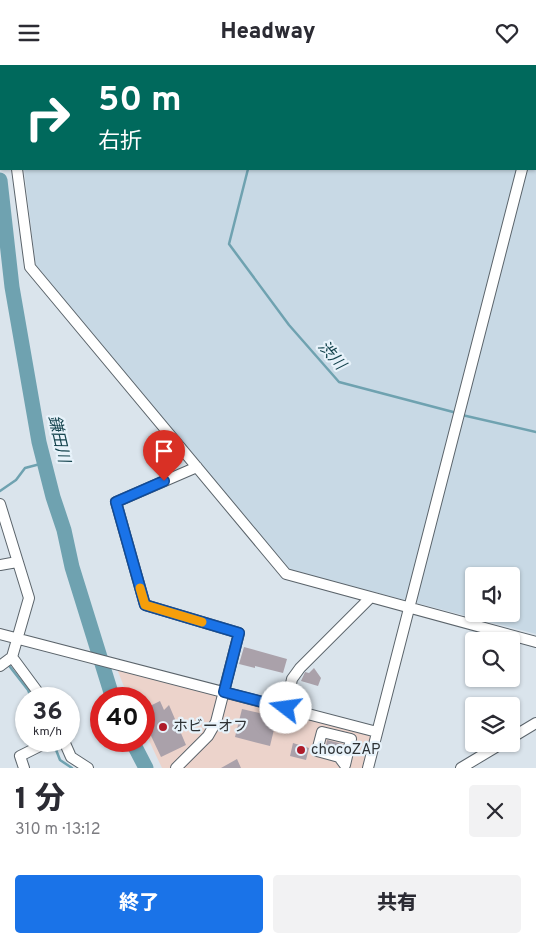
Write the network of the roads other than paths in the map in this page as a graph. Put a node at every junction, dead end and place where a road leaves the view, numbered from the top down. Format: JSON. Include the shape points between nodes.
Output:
{"nodes":[{"id":1,"x":18,"y":170,"type":"edge"},
{"id":2,"x":522,"y":170,"type":"edge"},
{"id":3,"x":196,"y":467,"type":"junction"},
{"id":4,"x":0,"y":504,"type":"edge"},
{"id":5,"x":17,"y":563,"type":"junction"},
{"id":6,"x":0,"y":565,"type":"edge"},
{"id":7,"x":370,"y":598,"type":"junction"},
{"id":8,"x":409,"y":609,"type":"junction"},
{"id":9,"x":0,"y":634,"type":"edge"},
{"id":10,"x":17,"y":638,"type":"junction"},
{"id":11,"x":536,"y":642,"type":"edge"},
{"id":12,"x":12,"y":657,"type":"junction"},
{"id":13,"x":0,"y":666,"type":"edge"},
{"id":14,"x":34,"y":687,"type":"edge"},
{"id":15,"x":224,"y":692,"type":"junction"},
{"id":16,"x":286,"y":708,"type":"junction"},
{"id":17,"x":536,"y":723,"type":"edge"},
{"id":18,"x":377,"y":732,"type":"junction"},
{"id":19,"x":520,"y":733,"type":"edge"},
{"id":20,"x":29,"y":752,"type":"edge"},
{"id":21,"x":69,"y":752,"type":"edge"},
{"id":22,"x":488,"y":752,"type":"edge"},
{"id":23,"x":370,"y":766,"type":"edge"},
{"id":24,"x":24,"y":768,"type":"edge"},
{"id":25,"x":88,"y":768,"type":"edge"},
{"id":26,"x":176,"y":768,"type":"edge"},
{"id":27,"x":461,"y":768,"type":"edge"}],
"edges":[{"from":1,"to":3,"type":"street","via":[[30,267]]},
{"from":2,"to":8,"type":"street"},
{"from":3,"to":7,"type":"street","via":[[286,574]]},
{"from":3,"to":15,"type":"street","via":[[116,502],[145,605],[239,633]]},
{"from":4,"to":5,"type":"street"},
{"from":5,"to":6,"type":"street"},
{"from":5,"to":10,"type":"street","via":[[29,598]]},
{"from":7,"to":8,"type":"street"},
{"from":7,"to":16,"type":"street","via":[[300,667],[292,679]]},
{"from":8,"to":11,"type":"street"},
{"from":8,"to":18,"type":"street"},
{"from":9,"to":10,"type":"street"},
{"from":10,"to":12,"type":"street"},
{"from":10,"to":15,"type":"street"},
{"from":12,"to":13,"type":"street"},
{"from":12,"to":14,"type":"street"},
{"from":15,"to":16,"type":"street"},
{"from":15,"to":26,"type":"street","via":[[212,730]]},
{"from":16,"to":18,"type":"street"},
{"from":17,"to":19,"type":"street"},
{"from":18,"to":23,"type":"street"},
{"from":20,"to":24,"type":"street","via":[[20,757]]},
{"from":21,"to":25,"type":"street"},
{"from":22,"to":27,"type":"street"}]}
